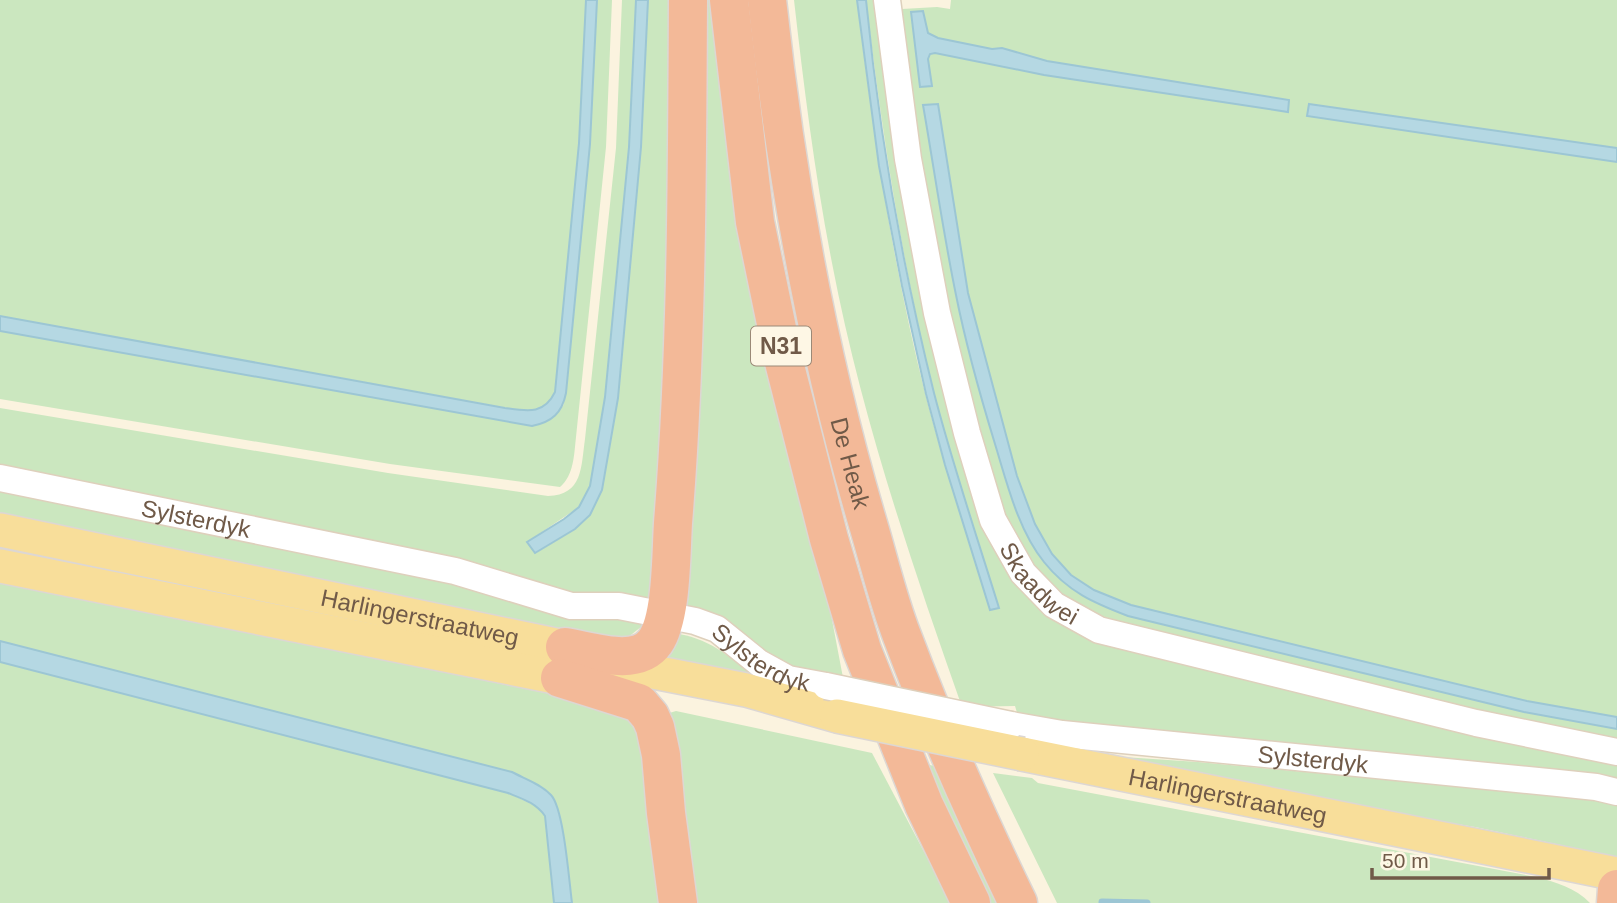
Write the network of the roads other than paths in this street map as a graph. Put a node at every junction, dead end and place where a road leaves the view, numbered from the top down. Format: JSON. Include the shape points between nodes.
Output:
{"nodes":[{"id":1,"x":688,"y":0,"type":"edge"},
{"id":2,"x":729,"y":0,"type":"edge"},
{"id":3,"x":767,"y":0,"type":"edge"},
{"id":4,"x":887,"y":0,"type":"edge"},
{"id":5,"x":798,"y":233,"type":"junction"},
{"id":6,"x":0,"y":478,"type":"edge"},
{"id":7,"x":0,"y":530,"type":"edge"},
{"id":8,"x":0,"y":566,"type":"edge"},
{"id":9,"x":666,"y":614,"type":"junction"},
{"id":10,"x":562,"y":662,"type":"junction"},
{"id":11,"x":832,"y":701,"type":"junction"},
{"id":12,"x":1017,"y":740,"type":"junction"},
{"id":13,"x":1617,"y":752,"type":"edge"},
{"id":14,"x":1617,"y":792,"type":"edge"},
{"id":15,"x":1617,"y":874,"type":"edge"},
{"id":16,"x":1617,"y":889,"type":"edge"},
{"id":17,"x":678,"y":903,"type":"edge"},
{"id":18,"x":971,"y":903,"type":"edge"},
{"id":19,"x":1018,"y":903,"type":"edge"},
{"id":20,"x":1047,"y":903,"type":"edge"},
{"id":21,"x":1616,"y":903,"type":"edge"}],
"edges":[{"from":1,"to":9,"type":"highway","via":[[686,316]]},
{"from":2,"to":18,"type":"highway","name":"De Heak","number":"N31","via":[[755,222],[784,362],[829,539],[862,650],[924,805]]},
{"from":3,"to":5,"type":"highway","name":"De Heak","number":"N31"},
{"from":4,"to":13,"type":"street","name":"Skaadwei","via":[[908,159],[937,313],[993,520],[1023,573],[1054,604],[1100,630],[1475,723]]},
{"from":5,"to":19,"type":"highway","name":"De Heak","number":"N31","via":[[842,435],[901,634],[971,805]]},
{"from":5,"to":20,"type":"highway","number":"N31","via":[[934,648],[994,798]]},
{"from":6,"to":9,"type":"street","name":"Sylsterdyk","via":[[455,571],[571,606],[620,606]]},
{"from":7,"to":10,"type":"main road","name":"Harlingerstraatweg"},
{"from":8,"to":10,"type":"main road","name":"Harlingerstraatweg"},
{"from":9,"to":10,"type":"highway","via":[[655,642],[644,653]]},
{"from":9,"to":11,"type":"street","name":"Sylsterdyk","via":[[717,629],[759,663]]},
{"from":10,"to":11,"type":"main road","name":"Harlingerstraatweg","via":[[641,688],[747,707]]},
{"from":10,"to":17,"type":"highway","via":[[639,703],[650,716],[662,755]]},
{"from":11,"to":12,"type":"main road","name":"Harlingerstraatweg","bridge":true},
{"from":12,"to":14,"type":"street","name":"Sylsterdyk","via":[[1062,734]]},
{"from":12,"to":15,"type":"main road","name":"Harlingerstraatweg"},
{"from":16,"to":21,"type":"highway"}]}
